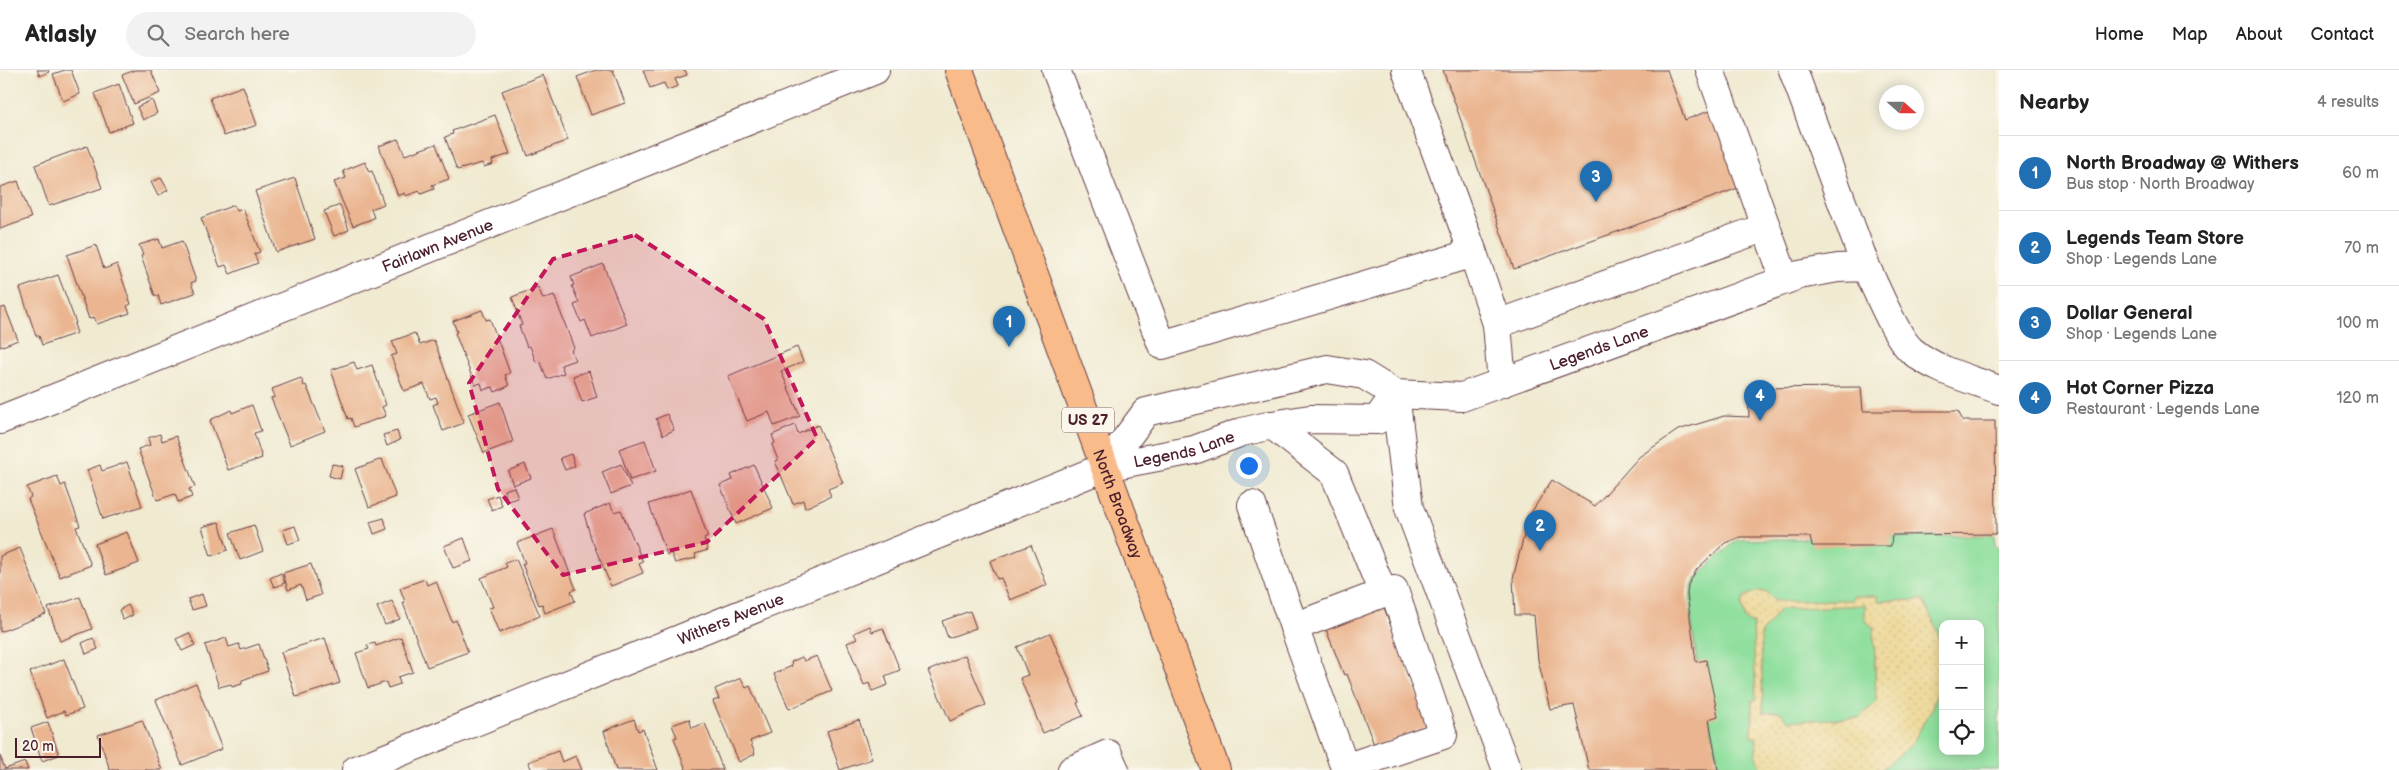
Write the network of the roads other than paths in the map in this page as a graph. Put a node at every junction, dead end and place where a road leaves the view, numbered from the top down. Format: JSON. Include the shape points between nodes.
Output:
{"nodes":[{"id":1,"x":875,"y":70,"type":"edge"},
{"id":2,"x":959,"y":70,"type":"edge"},
{"id":3,"x":1056,"y":70,"type":"edge"},
{"id":4,"x":1406,"y":70,"type":"edge"},
{"id":5,"x":1710,"y":70,"type":"edge"},
{"id":6,"x":1793,"y":70,"type":"edge"},
{"id":7,"x":1766,"y":227,"type":"junction"},
{"id":8,"x":1473,"y":252,"type":"junction"},
{"id":9,"x":1866,"y":267,"type":"junction"},
{"id":10,"x":1792,"y":278,"type":"junction"},
{"id":11,"x":1497,"y":324,"type":"junction"},
{"id":12,"x":1502,"y":383,"type":"junction"},
{"id":13,"x":1999,"y":390,"type":"edge"},
{"id":14,"x":1395,"y":394,"type":"junction"},
{"id":15,"x":0,"y":420,"type":"edge"},
{"id":16,"x":1272,"y":425,"type":"junction"},
{"id":17,"x":1105,"y":467,"type":"junction"},
{"id":18,"x":1252,"y":505,"type":"dead end"},
{"id":19,"x":1435,"y":577,"type":"junction"},
{"id":20,"x":1388,"y":592,"type":"junction"},
{"id":21,"x":1294,"y":627,"type":"junction"},
{"id":22,"x":356,"y":770,"type":"edge"},
{"id":23,"x":1072,"y":770,"type":"edge"},
{"id":24,"x":1115,"y":770,"type":"edge"},
{"id":25,"x":1216,"y":770,"type":"edge"},
{"id":26,"x":1507,"y":770,"type":"edge"}],
"edges":[{"from":1,"to":15,"type":"street","name":"Fairlawn Avenue"},
{"from":2,"to":17,"type":"main road","name":"North Broadway","number":"US 27"},
{"from":3,"to":8,"type":"street","via":[[1162,344]]},
{"from":4,"to":8,"type":"street"},
{"from":5,"to":7,"type":"street"},
{"from":6,"to":9,"type":"street"},
{"from":7,"to":10,"type":"street"},
{"from":7,"to":11,"type":"street"},
{"from":8,"to":11,"type":"street"},
{"from":9,"to":10,"type":"street","name":"Legends Lane","via":[[1838,268]]},
{"from":9,"to":13,"type":"street","via":[[1893,323],[1911,350],[1946,370]]},
{"from":10,"to":12,"type":"street","name":"Legends Lane"},
{"from":11,"to":12,"type":"street"},
{"from":12,"to":14,"type":"street","name":"Legends Lane","via":[[1462,397]]},
{"from":14,"to":16,"type":"street","name":"Legends Lane","via":[[1378,420],[1310,419]]},
{"from":14,"to":17,"type":"street","name":"Legends Lane","via":[[1364,375],[1327,369],[1146,412]]},
{"from":14,"to":19,"type":"street","via":[[1409,508]]},
{"from":16,"to":17,"type":"street","name":"Legends Lane","via":[[1194,450]]},
{"from":16,"to":20,"type":"street","via":[[1334,473]]},
{"from":17,"to":22,"type":"street","name":"Withers Avenue"},
{"from":17,"to":25,"type":"main road","name":"North Broadway","number":"US 27"},
{"from":18,"to":21,"type":"street"},
{"from":19,"to":20,"type":"street"},
{"from":19,"to":26,"type":"street"},
{"from":20,"to":21,"type":"street"},
{"from":20,"to":21,"type":"street","via":[[1443,735],[1345,768]]},
{"from":23,"to":24,"type":"street","via":[[1108,754]]}]}
